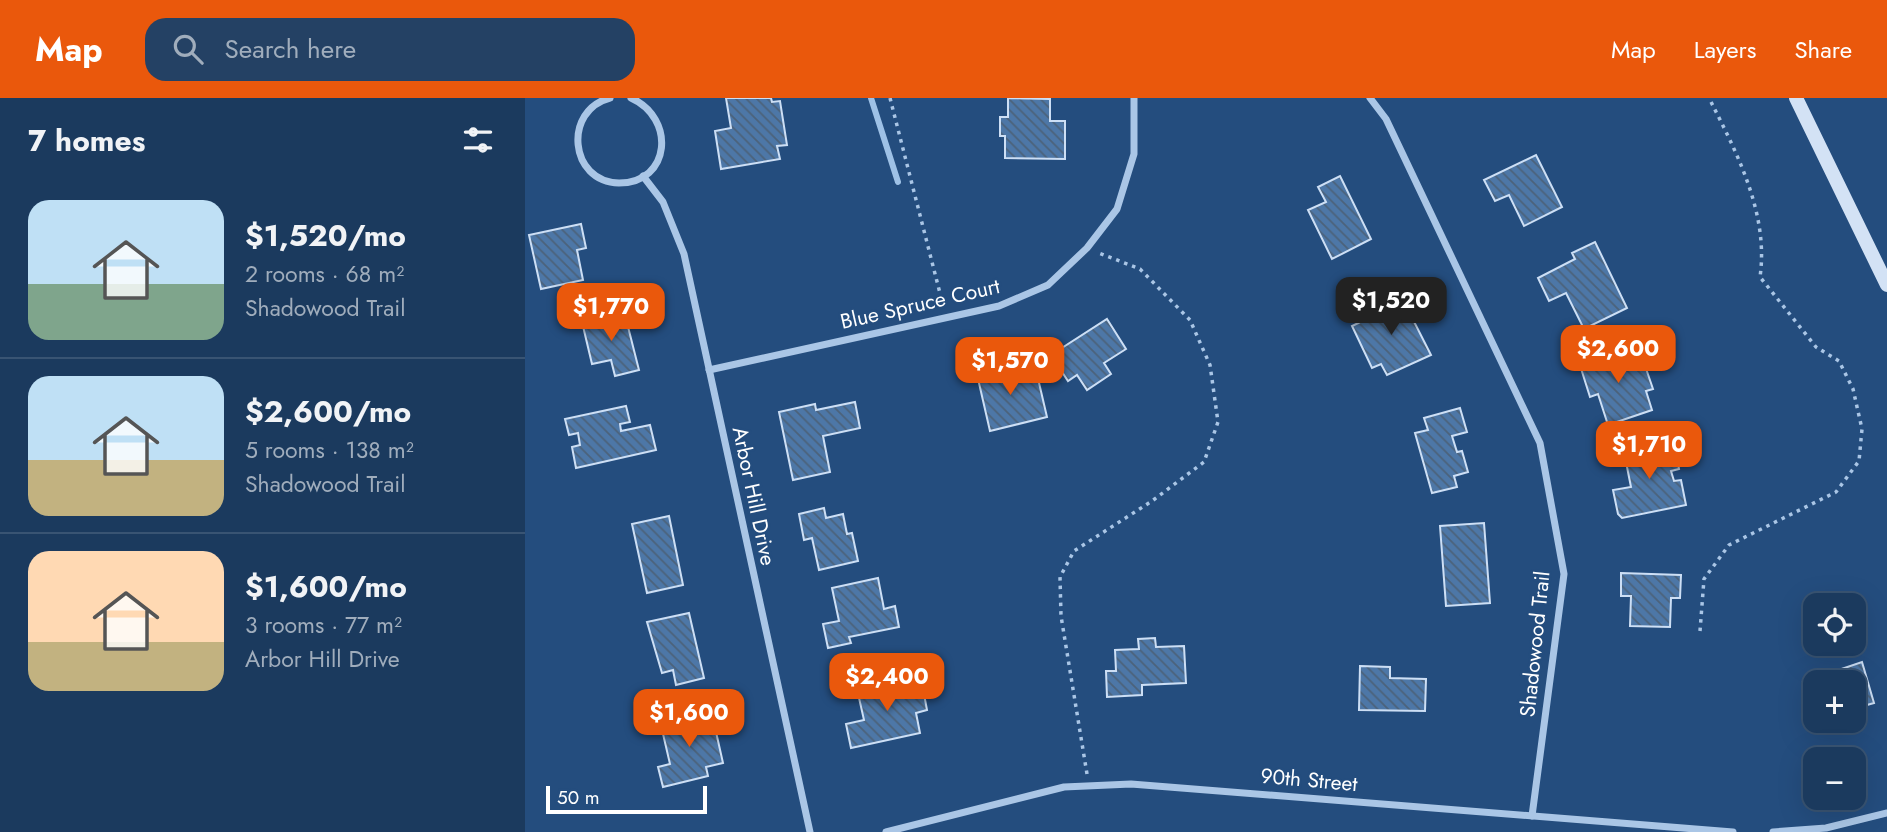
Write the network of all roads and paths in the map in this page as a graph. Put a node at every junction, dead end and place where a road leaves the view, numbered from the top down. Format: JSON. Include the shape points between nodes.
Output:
{"nodes":[{"id":1,"x":610,"y":98,"type":"edge"},
{"id":2,"x":631,"y":98,"type":"edge"},
{"id":3,"x":890,"y":98,"type":"edge"},
{"id":4,"x":1134,"y":98,"type":"edge"},
{"id":5,"x":1370,"y":98,"type":"edge"},
{"id":6,"x":1709,"y":98,"type":"edge"},
{"id":7,"x":1796,"y":98,"type":"edge"},
{"id":8,"x":643,"y":176,"type":"junction"},
{"id":9,"x":1087,"y":248,"type":"junction"},
{"id":10,"x":1887,"y":285,"type":"edge"},
{"id":11,"x":946,"y":317,"type":"junction"},
{"id":12,"x":709,"y":370,"type":"junction"},
{"id":13,"x":1700,"y":631,"type":"dead end"},
{"id":14,"x":1089,"y":786,"type":"junction"},
{"id":15,"x":1887,"y":813,"type":"edge"},
{"id":16,"x":1532,"y":816,"type":"junction"},
{"id":17,"x":810,"y":832,"type":"edge"},
{"id":18,"x":886,"y":832,"type":"edge"},
{"id":19,"x":1733,"y":832,"type":"edge"},
{"id":20,"x":1773,"y":832,"type":"edge"}],
"edges":[{"from":1,"to":8,"type":"street","via":[[590,108],[582,119],[577,132],[581,160],[602,179],[623,183]]},
{"from":2,"to":8,"type":"street","via":[[654,113],[661,126],[660,154]]},
{"from":3,"to":11,"type":"path"},
{"from":4,"to":9,"type":"street","name":"Blue Spruce Court","via":[[1134,154],[1117,209]]},
{"from":5,"to":16,"type":"street","name":"Shadowood Trail","via":[[1386,119],[1540,443],[1564,573]]},
{"from":6,"to":13,"type":"path","via":[[1759,215],[1764,250],[1760,277],[1816,347],[1839,361],[1853,389],[1862,429],[1860,461],[1836,492],[1728,545],[1704,579]]},
{"from":7,"to":10,"type":"main road"},
{"from":8,"to":12,"type":"street","name":"Arbor Hill Drive","via":[[663,202],[684,254]]},
{"from":9,"to":11,"type":"street","name":"Blue Spruce Court","via":[[1048,285],[999,306]]},
{"from":9,"to":14,"type":"path","via":[[1140,269],[1190,320],[1210,366],[1218,422],[1204,462],[1074,551],[1060,577],[1061,617]]},
{"from":11,"to":12,"type":"street","name":"Blue Spruce Court"},
{"from":12,"to":17,"type":"street","name":"Arbor Hill Drive"},
{"from":14,"to":16,"type":"street","name":"90th Street","via":[[1145,785]]},
{"from":14,"to":18,"type":"street","name":"90th Street","via":[[1064,788]]},
{"from":15,"to":20,"type":"street","via":[[1826,828]]},
{"from":16,"to":19,"type":"street","name":"90th Street"}]}
